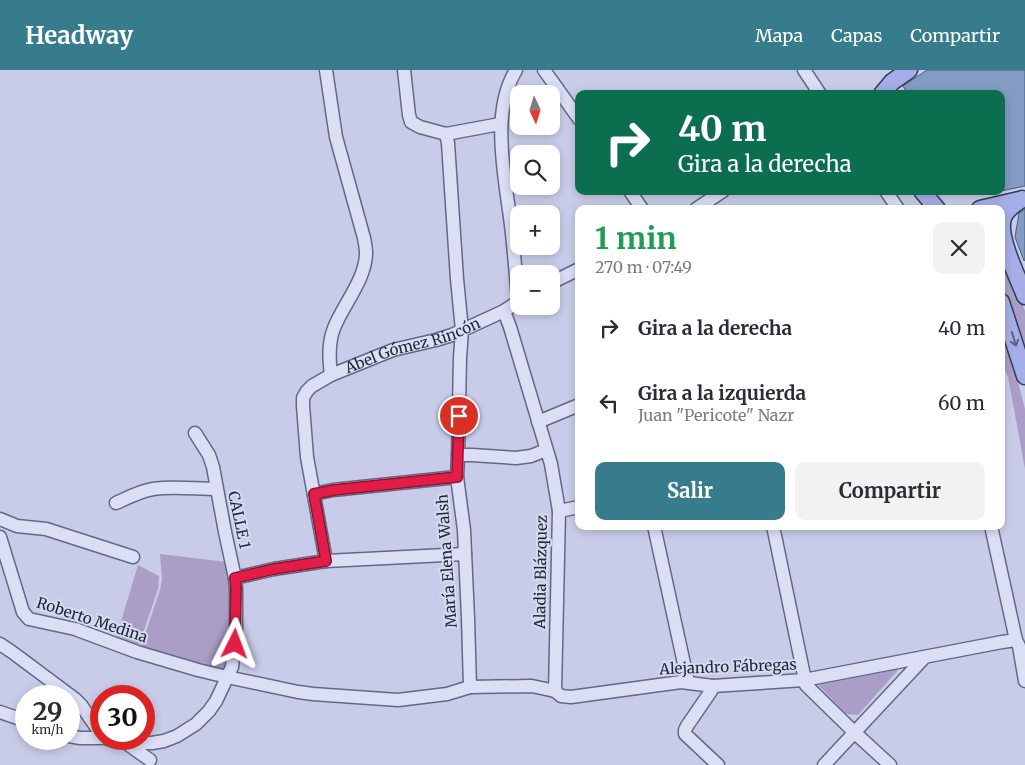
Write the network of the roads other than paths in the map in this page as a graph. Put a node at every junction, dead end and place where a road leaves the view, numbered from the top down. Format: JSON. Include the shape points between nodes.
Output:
{"nodes":[{"id":1,"x":326,"y":70,"type":"edge"},
{"id":2,"x":404,"y":70,"type":"edge"},
{"id":3,"x":516,"y":70,"type":"edge"},
{"id":4,"x":544,"y":70,"type":"edge"},
{"id":5,"x":804,"y":70,"type":"edge"},
{"id":6,"x":909,"y":70,"type":"edge"},
{"id":7,"x":817,"y":90,"type":"edge"},
{"id":8,"x":885,"y":90,"type":"edge"},
{"id":9,"x":575,"y":113,"type":"edge"},
{"id":10,"x":500,"y":124,"type":"junction"},
{"id":11,"x":446,"y":134,"type":"junction"},
{"id":12,"x":717,"y":195,"type":"edge"},
{"id":13,"x":925,"y":195,"type":"edge"},
{"id":14,"x":1024,"y":199,"type":"edge"},
{"id":15,"x":702,"y":205,"type":"edge"},
{"id":16,"x":934,"y":205,"type":"edge"},
{"id":17,"x":998,"y":205,"type":"edge"},
{"id":18,"x":1005,"y":215,"type":"edge"},
{"id":19,"x":1005,"y":245,"type":"edge"},
{"id":20,"x":515,"y":265,"type":"edge"},
{"id":21,"x":575,"y":271,"type":"edge"},
{"id":22,"x":560,"y":278,"type":"edge"},
{"id":23,"x":1025,"y":296,"type":"edge"},
{"id":24,"x":510,"y":307,"type":"edge"},
{"id":25,"x":504,"y":311,"type":"junction"},
{"id":26,"x":1005,"y":314,"type":"edge"},
{"id":27,"x":462,"y":330,"type":"junction"},
{"id":28,"x":331,"y":375,"type":"junction"},
{"id":29,"x":1025,"y":376,"type":"edge"},
{"id":30,"x":575,"y":407,"type":"edge"},
{"id":31,"x":538,"y":422,"type":"junction"},
{"id":32,"x":195,"y":433,"type":"dead end"},
{"id":33,"x":546,"y":450,"type":"junction"},
{"id":34,"x":458,"y":455,"type":"junction"},
{"id":35,"x":457,"y":477,"type":"junction"},
{"id":36,"x":216,"y":489,"type":"junction"},
{"id":37,"x":314,"y":494,"type":"junction"},
{"id":38,"x":116,"y":503,"type":"dead end"},
{"id":39,"x":575,"y":508,"type":"edge"},
{"id":40,"x":560,"y":511,"type":"junction"},
{"id":41,"x":0,"y":519,"type":"edge"},
{"id":42,"x":655,"y":530,"type":"edge"},
{"id":43,"x":774,"y":530,"type":"edge"},
{"id":44,"x":992,"y":530,"type":"edge"},
{"id":45,"x":0,"y":537,"type":"edge"},
{"id":46,"x":465,"y":554,"type":"junction"},
{"id":47,"x":133,"y":557,"type":"dead end"},
{"id":48,"x":326,"y":561,"type":"junction"},
{"id":49,"x":235,"y":578,"type":"junction"},
{"id":50,"x":1016,"y":640,"type":"junction"},
{"id":51,"x":0,"y":644,"type":"edge"},
{"id":52,"x":924,"y":658,"type":"junction"},
{"id":53,"x":227,"y":678,"type":"junction"},
{"id":54,"x":804,"y":680,"type":"junction"},
{"id":55,"x":1025,"y":681,"type":"edge"},
{"id":56,"x":688,"y":682,"type":"junction"},
{"id":57,"x":713,"y":686,"type":"junction"},
{"id":58,"x":470,"y":687,"type":"junction"},
{"id":59,"x":555,"y":691,"type":"junction"},
{"id":60,"x":0,"y":712,"type":"edge"},
{"id":61,"x":15,"y":717,"type":"edge"},
{"id":62,"x":90,"y":718,"type":"edge"},
{"id":63,"x":854,"y":732,"type":"junction"},
{"id":64,"x":155,"y":742,"type":"edge"},
{"id":65,"x":158,"y":742,"type":"junction"},
{"id":66,"x":136,"y":750,"type":"edge"},
{"id":67,"x":152,"y":763,"type":"edge"},
{"id":68,"x":718,"y":765,"type":"edge"},
{"id":69,"x":824,"y":765,"type":"edge"},
{"id":70,"x":890,"y":765,"type":"edge"}],
"edges":[{"from":1,"to":28,"type":"street","via":[[336,137],[366,253],[362,274],[334,329],[329,353]]},
{"from":2,"to":11,"type":"street","via":[[411,122]]},
{"from":3,"to":10,"type":"street","via":[[504,97]]},
{"from":4,"to":9,"type":"street"},
{"from":5,"to":7,"type":"street"},
{"from":6,"to":8,"type":"main road"},
{"from":10,"to":11,"type":"street"},
{"from":10,"to":20,"type":"street"},
{"from":11,"to":27,"type":"street","name":"María Elena Walsh"},
{"from":12,"to":15,"type":"street"},
{"from":13,"to":16,"type":"main road"},
{"from":14,"to":17,"type":"main road"},
{"from":14,"to":18,"type":"main road","via":[[1014,204]]},
{"from":19,"to":23,"type":"main road"},
{"from":21,"to":22,"type":"street"},
{"from":24,"to":25,"type":"street","name":"Abel Gómez Rincón"},
{"from":25,"to":27,"type":"street","name":"Abel Gómez Rincón"},
{"from":25,"to":31,"type":"street","name":"Aladia Blázquez"},
{"from":26,"to":29,"type":"main road","one_way":true},
{"from":27,"to":28,"type":"street","name":"Abel Gómez Rincón","via":[[393,350]]},
{"from":27,"to":34,"type":"street","name":"María Elena Walsh"},
{"from":28,"to":37,"type":"street","name":"Abel Gómez Rincón","via":[[312,386],[303,398],[307,457]]},
{"from":30,"to":31,"type":"street"},
{"from":31,"to":33,"type":"street","name":"Aladia Blázquez"},
{"from":32,"to":36,"type":"street","name":"CALLE 1","via":[[209,455]]},
{"from":33,"to":34,"type":"street","via":[[516,458]]},
{"from":33,"to":40,"type":"street","name":"Aladia Blázquez"},
{"from":34,"to":35,"type":"street","name":"María Elena Walsh"},
{"from":35,"to":37,"type":"street"},
{"from":35,"to":46,"type":"street","name":"María Elena Walsh"},
{"from":36,"to":38,"type":"street","via":[[152,489]]},
{"from":36,"to":49,"type":"street","name":"CALLE 1"},
{"from":37,"to":48,"type":"street"},
{"from":39,"to":40,"type":"street"},
{"from":40,"to":59,"type":"street","name":"Aladia Blázquez"},
{"from":41,"to":47,"type":"street","via":[[17,526],[46,529]]},
{"from":42,"to":56,"type":"street"},
{"from":43,"to":54,"type":"street"},
{"from":44,"to":50,"type":"street"},
{"from":45,"to":53,"type":"street","name":"Roberto Medina","via":[[23,612],[29,619],[76,629],[137,652]]},
{"from":46,"to":48,"type":"street"},
{"from":46,"to":58,"type":"street","name":"María Elena Walsh"},
{"from":48,"to":49,"type":"street"},
{"from":49,"to":53,"type":"street","name":"CALLE 1","via":[[234,659]]},
{"from":50,"to":52,"type":"street","name":"Alejandro Fábregas"},
{"from":50,"to":55,"type":"street"},
{"from":51,"to":62,"type":"street","via":[[75,699]]},
{"from":52,"to":54,"type":"street","name":"Alejandro Fábregas"},
{"from":52,"to":63,"type":"street"},
{"from":53,"to":58,"type":"street","name":"Alejandro Fábregas","via":[[313,694],[398,700],[448,694]]},
{"from":53,"to":65,"type":"street","name":"CALLE 1","via":[[216,701],[196,724],[177,736]]},
{"from":54,"to":57,"type":"street","name":"Alejandro Fábregas"},
{"from":54,"to":63,"type":"street"},
{"from":56,"to":57,"type":"street","name":"Alejandro Fábregas"},
{"from":56,"to":59,"type":"street","name":"Alejandro Fábregas","via":[[571,697],[561,696]]},
{"from":57,"to":68,"type":"street","via":[[685,734]]},
{"from":58,"to":59,"type":"street","name":"Alejandro Fábregas","via":[[532,686]]},
{"from":60,"to":61,"type":"street"},
{"from":63,"to":69,"type":"street"},
{"from":63,"to":70,"type":"street"},
{"from":64,"to":65,"type":"street","name":"CALLE 1"},
{"from":65,"to":67,"type":"street","via":[[149,755]]},
{"from":66,"to":67,"type":"street"}]}
